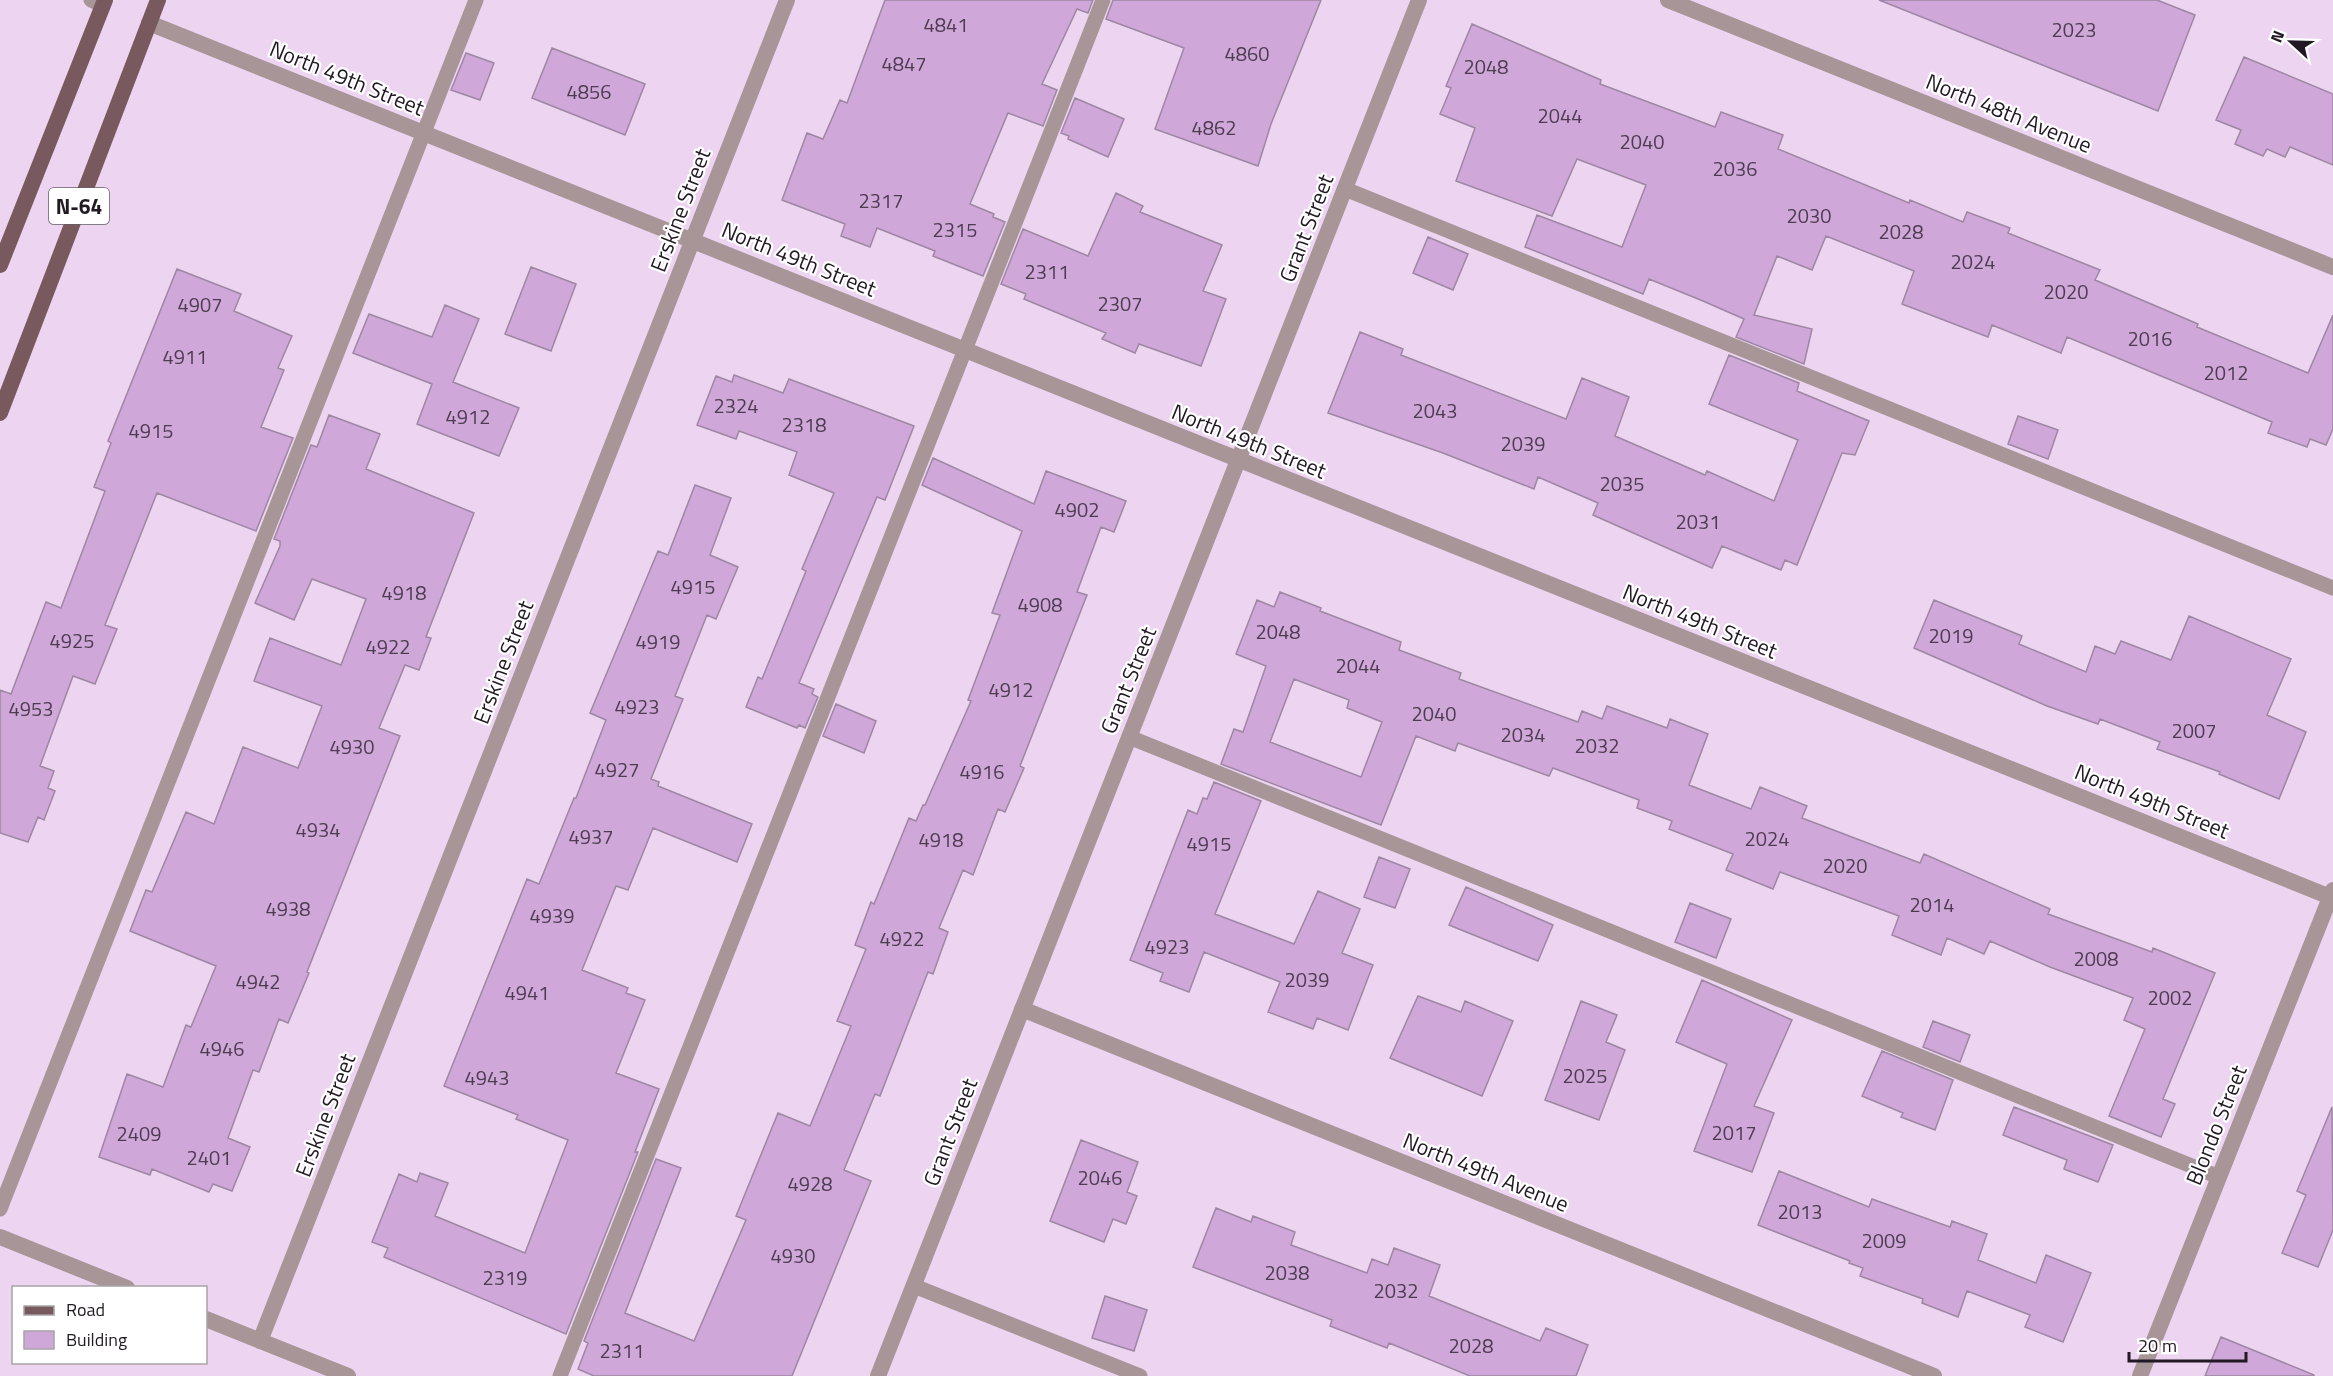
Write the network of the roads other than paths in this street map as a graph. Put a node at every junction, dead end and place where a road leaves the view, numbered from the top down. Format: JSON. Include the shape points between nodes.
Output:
{"nodes":[{"id":1,"x":158,"y":0,"type":"edge"},
{"id":2,"x":476,"y":0,"type":"edge"},
{"id":3,"x":787,"y":0,"type":"edge"},
{"id":4,"x":1102,"y":0,"type":"edge"},
{"id":5,"x":1419,"y":0,"type":"edge"},
{"id":6,"x":1668,"y":0,"type":"edge"},
{"id":7,"x":100,"y":2,"type":"edge"},
{"id":8,"x":149,"y":23,"type":"junction"},
{"id":9,"x":425,"y":133,"type":"junction"},
{"id":10,"x":1345,"y":189,"type":"junction"},
{"id":11,"x":693,"y":240,"type":"junction"},
{"id":12,"x":0,"y":265,"type":"edge"},
{"id":13,"x":2333,"y":267,"type":"edge"},
{"id":14,"x":964,"y":350,"type":"junction"},
{"id":15,"x":0,"y":412,"type":"edge"},
{"id":16,"x":1239,"y":461,"type":"junction"},
{"id":17,"x":2333,"y":588,"type":"edge"},
{"id":18,"x":1129,"y":737,"type":"junction"},
{"id":19,"x":2332,"y":895,"type":"edge"},
{"id":20,"x":1022,"y":1009,"type":"junction"},
{"id":21,"x":2219,"y":1177,"type":"junction"},
{"id":22,"x":0,"y":1209,"type":"edge"},
{"id":23,"x":0,"y":1237,"type":"edge"},
{"id":24,"x":124,"y":1286,"type":"edge"},
{"id":25,"x":914,"y":1286,"type":"junction"},
{"id":26,"x":207,"y":1319,"type":"edge"},
{"id":27,"x":260,"y":1341,"type":"junction"},
{"id":28,"x":348,"y":1376,"type":"edge"},
{"id":29,"x":560,"y":1376,"type":"edge"},
{"id":30,"x":879,"y":1376,"type":"edge"},
{"id":31,"x":1140,"y":1376,"type":"edge"},
{"id":32,"x":1934,"y":1376,"type":"edge"},
{"id":33,"x":2140,"y":1376,"type":"edge"}],
"edges":[{"from":1,"to":8,"type":"main road","number":"N-64"},
{"from":2,"to":9,"type":"lane"},
{"from":3,"to":11,"type":"street","name":"Erskine Street"},
{"from":4,"to":14,"type":"lane"},
{"from":5,"to":10,"type":"street","name":"Grant Street"},
{"from":6,"to":13,"type":"street","name":"North 48th Avenue"},
{"from":7,"to":12,"type":"main road","number":"N-64"},
{"from":8,"to":9,"type":"street","name":"North 49th Street"},
{"from":8,"to":15,"type":"main road","number":"N-64"},
{"from":9,"to":11,"type":"street","name":"North 49th Street"},
{"from":9,"to":22,"type":"lane"},
{"from":10,"to":16,"type":"street","name":"Grant Street"},
{"from":10,"to":17,"type":"lane"},
{"from":11,"to":14,"type":"street","name":"North 49th Street"},
{"from":11,"to":27,"type":"street","name":"Erskine Street"},
{"from":14,"to":16,"type":"street","name":"North 49th Street"},
{"from":14,"to":29,"type":"lane"},
{"from":16,"to":18,"type":"street","name":"Grant Street"},
{"from":16,"to":19,"type":"street","name":"North 49th Street"},
{"from":18,"to":20,"type":"street","name":"Grant Street"},
{"from":18,"to":21,"type":"lane"},
{"from":19,"to":21,"type":"street","name":"Blondo Street"},
{"from":20,"to":25,"type":"street","name":"Grant Street"},
{"from":20,"to":32,"type":"street","name":"North 49th Avenue"},
{"from":21,"to":33,"type":"street","name":"Blondo Street"},
{"from":23,"to":24,"type":"street"},
{"from":25,"to":30,"type":"street","name":"Grant Street"},
{"from":25,"to":31,"type":"lane"},
{"from":26,"to":27,"type":"street"},
{"from":27,"to":28,"type":"street"}]}
